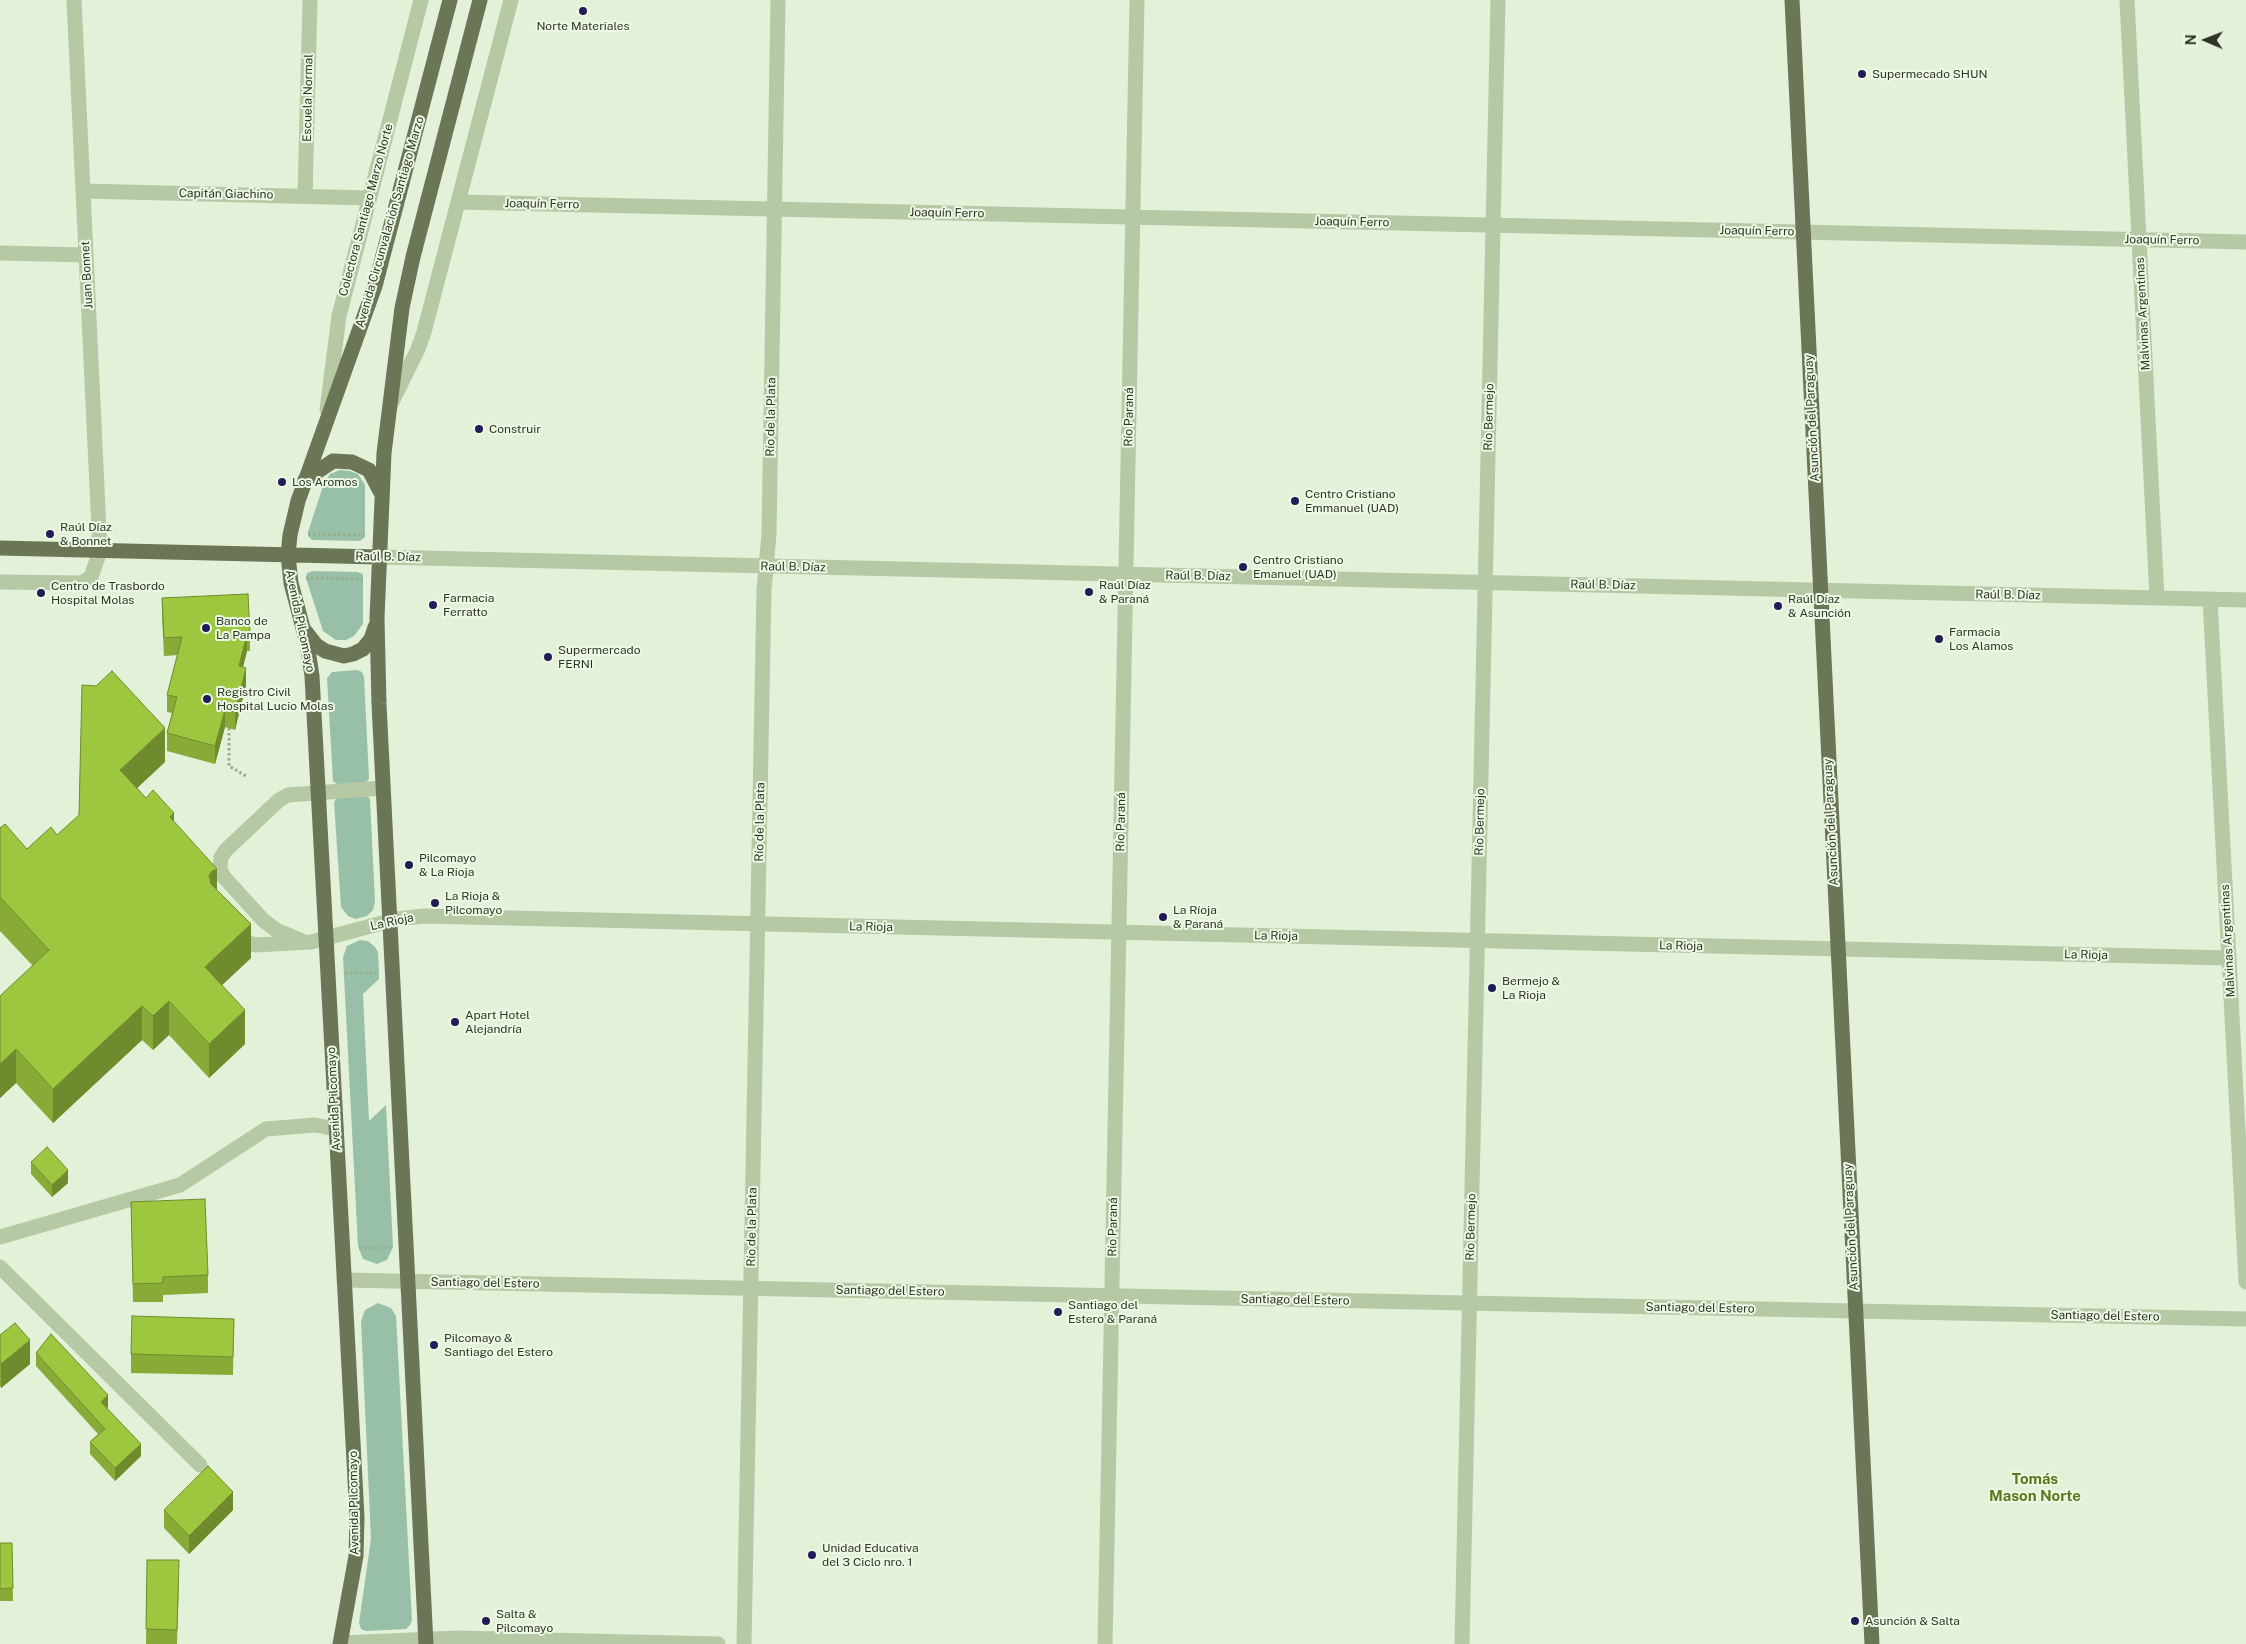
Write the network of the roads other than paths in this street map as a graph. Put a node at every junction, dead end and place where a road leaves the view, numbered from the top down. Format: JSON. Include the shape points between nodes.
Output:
{"nodes":[{"id":1,"x":74,"y":0,"type":"edge"},
{"id":2,"x":310,"y":0,"type":"edge"},
{"id":3,"x":421,"y":0,"type":"edge"},
{"id":4,"x":450,"y":0,"type":"edge"},
{"id":5,"x":480,"y":0,"type":"edge"},
{"id":6,"x":511,"y":0,"type":"edge"},
{"id":7,"x":778,"y":0,"type":"edge"},
{"id":8,"x":1137,"y":0,"type":"edge"},
{"id":9,"x":1498,"y":0,"type":"edge"},
{"id":10,"x":1792,"y":0,"type":"edge"},
{"id":11,"x":2127,"y":0,"type":"edge"},
{"id":12,"x":83,"y":191,"type":"junction"},
{"id":13,"x":305,"y":196,"type":"junction"},
{"id":14,"x":370,"y":198,"type":"junction"},
{"id":15,"x":458,"y":202,"type":"junction"},
{"id":16,"x":774,"y":209,"type":"junction"},
{"id":17,"x":1133,"y":217,"type":"junction"},
{"id":18,"x":1493,"y":225,"type":"junction"},
{"id":19,"x":1803,"y":232,"type":"junction"},
{"id":20,"x":2140,"y":240,"type":"junction"},
{"id":21,"x":2246,"y":242,"type":"edge"},
{"id":22,"x":0,"y":252,"type":"edge"},
{"id":23,"x":86,"y":255,"type":"junction"},
{"id":24,"x":388,"y":409,"type":"junction"},
{"id":25,"x":326,"y":422,"type":"junction"},
{"id":26,"x":305,"y":480,"type":"junction"},
{"id":27,"x":381,"y":494,"type":"junction"},
{"id":28,"x":0,"y":548,"type":"edge"},
{"id":29,"x":100,"y":551,"type":"junction"},
{"id":30,"x":288,"y":555,"type":"junction"},
{"id":31,"x":379,"y":557,"type":"junction"},
{"id":32,"x":766,"y":566,"type":"junction"},
{"id":33,"x":1126,"y":574,"type":"junction"},
{"id":34,"x":0,"y":582,"type":"edge"},
{"id":35,"x":1485,"y":583,"type":"junction"},
{"id":36,"x":1820,"y":590,"type":"junction"},
{"id":37,"x":2157,"y":598,"type":"junction"},
{"id":38,"x":2210,"y":599,"type":"junction"},
{"id":39,"x":2246,"y":600,"type":"edge"},
{"id":40,"x":377,"y":618,"type":"junction"},
{"id":41,"x":303,"y":628,"type":"junction"},
{"id":42,"x":383,"y":788,"type":"junction"},
{"id":43,"x":318,"y":792,"type":"junction"},
{"id":44,"x":224,"y":919,"type":"edge"},
{"id":45,"x":390,"y":920,"type":"junction"},
{"id":46,"x":758,"y":924,"type":"junction"},
{"id":47,"x":1119,"y":933,"type":"junction"},
{"id":48,"x":326,"y":939,"type":"junction"},
{"id":49,"x":1478,"y":941,"type":"junction"},
{"id":50,"x":306,"y":942,"type":"junction"},
{"id":51,"x":1837,"y":949,"type":"junction"},
{"id":52,"x":2229,"y":958,"type":"junction"},
{"id":53,"x":336,"y":1128,"type":"junction"},
{"id":54,"x":0,"y":1237,"type":"edge"},
{"id":55,"x":0,"y":1267,"type":"edge"},
{"id":56,"x":344,"y":1280,"type":"junction"},
{"id":57,"x":408,"y":1281,"type":"junction"},
{"id":58,"x":2246,"y":1282,"type":"edge"},
{"id":59,"x":751,"y":1288,"type":"junction"},
{"id":60,"x":1112,"y":1296,"type":"junction"},
{"id":61,"x":1470,"y":1303,"type":"junction"},
{"id":62,"x":1855,"y":1311,"type":"junction"},
{"id":63,"x":2246,"y":1319,"type":"edge"},
{"id":64,"x":200,"y":1464,"type":"dead end"},
{"id":65,"x":426,"y":1641,"type":"edge"},
{"id":66,"x":340,"y":1643,"type":"edge"},
{"id":67,"x":718,"y":1644,"type":"edge"},
{"id":68,"x":744,"y":1644,"type":"edge"},
{"id":69,"x":1104,"y":1644,"type":"edge"},
{"id":70,"x":1462,"y":1644,"type":"edge"},
{"id":71,"x":1872,"y":1644,"type":"edge"}],
"edges":[{"from":1,"to":12,"type":"street","name":"Juan Bonnet"},
{"from":2,"to":13,"type":"street","name":"Escuela Normal"},
{"from":3,"to":14,"type":"street","name":"Colectora Santiago Marzo Norte"},
{"from":4,"to":25,"type":"main road","name":"Avenida Circunvalación Santiago Marzo","via":[[375,286]]},
{"from":5,"to":24,"type":"main road","via":[[409,274]]},
{"from":6,"to":15,"type":"street"},
{"from":7,"to":16,"type":"street","name":"Río de la Plata"},
{"from":8,"to":17,"type":"street","name":"Río Paraná"},
{"from":9,"to":18,"type":"street","name":"Río Bermejo"},
{"from":10,"to":19,"type":"main road","name":"Asunción del Paraguay"},
{"from":11,"to":20,"type":"street","name":"Malvinas Argentinas"},
{"from":12,"to":13,"type":"street","name":"Capitán Giachino"},
{"from":12,"to":23,"type":"street","name":"Juan Bonnet"},
{"from":13,"to":14,"type":"street","name":"Capitán Giachino"},
{"from":14,"to":25,"type":"street","name":"Colectora Santiago Marzo Norte","via":[[338,321]]},
{"from":15,"to":16,"type":"street","name":"Joaquín Ferro"},
{"from":15,"to":24,"type":"street","via":[[424,332]]},
{"from":16,"to":17,"type":"street","name":"Joaquín Ferro"},
{"from":16,"to":32,"type":"street","name":"Río de la Plata"},
{"from":17,"to":18,"type":"street","name":"Joaquín Ferro"},
{"from":17,"to":33,"type":"street","name":"Río Paraná"},
{"from":18,"to":19,"type":"street","name":"Joaquín Ferro"},
{"from":18,"to":35,"type":"street","name":"Río Bermejo"},
{"from":19,"to":20,"type":"street","name":"Joaquín Ferro"},
{"from":19,"to":36,"type":"main road","name":"Asunción del Paraguay"},
{"from":20,"to":21,"type":"street","name":"Joaquín Ferro"},
{"from":20,"to":37,"type":"street","name":"Malvinas Argentinas"},
{"from":22,"to":23,"type":"street"},
{"from":23,"to":29,"type":"street","name":"Juan Bonnet"},
{"from":24,"to":27,"type":"main road"},
{"from":25,"to":26,"type":"main road","name":"Avenida Circunvalación Santiago Marzo"},
{"from":26,"to":27,"type":"main road","via":[[333,462],[352,462],[369,470]]},
{"from":26,"to":30,"type":"main road","name":"Avenida Circunvalación Santiago Marzo","via":[[292,523]]},
{"from":27,"to":31,"type":"main road"},
{"from":28,"to":29,"type":"main road","name":"Raúl B. Díaz"},
{"from":29,"to":30,"type":"main road","name":"Raúl B. Díaz"},
{"from":29,"to":34,"type":"street","via":[[91,577],[82,583]]},
{"from":30,"to":31,"type":"main road","name":"Raúl B. Díaz"},
{"from":30,"to":41,"type":"main road","name":"Avenida Pilcomayo","via":[[292,592]]},
{"from":31,"to":32,"type":"street","name":"Raúl B. Díaz"},
{"from":31,"to":40,"type":"main road"},
{"from":32,"to":33,"type":"street","name":"Raúl B. Díaz"},
{"from":32,"to":46,"type":"street","name":"Río de la Plata"},
{"from":33,"to":35,"type":"street","name":"Raúl B. Díaz"},
{"from":33,"to":47,"type":"street","name":"Río Paraná"},
{"from":35,"to":36,"type":"street","name":"Raúl B. Díaz"},
{"from":35,"to":49,"type":"street","name":"Río Bermejo"},
{"from":36,"to":37,"type":"street","name":"Raúl B. Díaz"},
{"from":36,"to":51,"type":"main road","name":"Asunción del Paraguay"},
{"from":37,"to":38,"type":"street","name":"Raúl B. Díaz"},
{"from":38,"to":39,"type":"street","name":"Raúl B. Díaz"},
{"from":38,"to":52,"type":"street","name":"Malvinas Argentinas"},
{"from":40,"to":41,"type":"main road","via":[[367,644],[349,656],[325,652]]},
{"from":40,"to":42,"type":"main road"},
{"from":41,"to":43,"type":"main road","name":"Avenida Pilcomayo","via":[[312,676]]},
{"from":42,"to":43,"type":"street"},
{"from":42,"to":45,"type":"main road"},
{"from":43,"to":48,"type":"main road","name":"Avenida Pilcomayo"},
{"from":43,"to":50,"type":"street","via":[[288,795],[279,800],[226,850],[220,864],[225,880],[263,920],[276,930]]},
{"from":44,"to":50,"type":"street","name":"La Rioja","via":[[252,944]]},
{"from":45,"to":46,"type":"street","name":"La Rioja","via":[[424,916]]},
{"from":45,"to":48,"type":"street","name":"La Rioja"},
{"from":45,"to":57,"type":"main road"},
{"from":46,"to":47,"type":"street","name":"La Rioja"},
{"from":46,"to":59,"type":"street","name":"Río de la Plata"},
{"from":47,"to":49,"type":"street","name":"La Rioja"},
{"from":47,"to":60,"type":"street","name":"Río Paraná"},
{"from":48,"to":50,"type":"street","name":"La Rioja"},
{"from":48,"to":53,"type":"main road","name":"Avenida Pilcomayo"},
{"from":49,"to":51,"type":"street","name":"La Rioja"},
{"from":49,"to":61,"type":"street","name":"Río Bermejo"},
{"from":51,"to":52,"type":"street","name":"La Rioja"},
{"from":51,"to":62,"type":"main road","name":"Asunción del Paraguay"},
{"from":52,"to":58,"type":"street","name":"Malvinas Argentinas"},
{"from":53,"to":54,"type":"street","via":[[315,1124],[266,1129],[180,1186]]},
{"from":53,"to":56,"type":"main road","name":"Avenida Pilcomayo"},
{"from":55,"to":64,"type":"street"},
{"from":56,"to":57,"type":"street","name":"Santiago del Estero"},
{"from":56,"to":66,"type":"main road","name":"Avenida Pilcomayo","via":[[357,1530],[355,1562]]},
{"from":57,"to":59,"type":"street","name":"Santiago del Estero"},
{"from":57,"to":65,"type":"main road"},
{"from":59,"to":60,"type":"street","name":"Santiago del Estero"},
{"from":59,"to":68,"type":"street","name":"Río de la Plata"},
{"from":60,"to":61,"type":"street","name":"Santiago del Estero"},
{"from":60,"to":69,"type":"street","name":"Río Paraná"},
{"from":61,"to":62,"type":"street","name":"Santiago del Estero"},
{"from":61,"to":70,"type":"street","name":"Río Bermejo"},
{"from":62,"to":63,"type":"street","name":"Santiago del Estero"},
{"from":62,"to":71,"type":"main road","name":"Asunción del Paraguay"},
{"from":65,"to":66,"type":"street"},
{"from":65,"to":67,"type":"street","via":[[457,1638]]}]}
